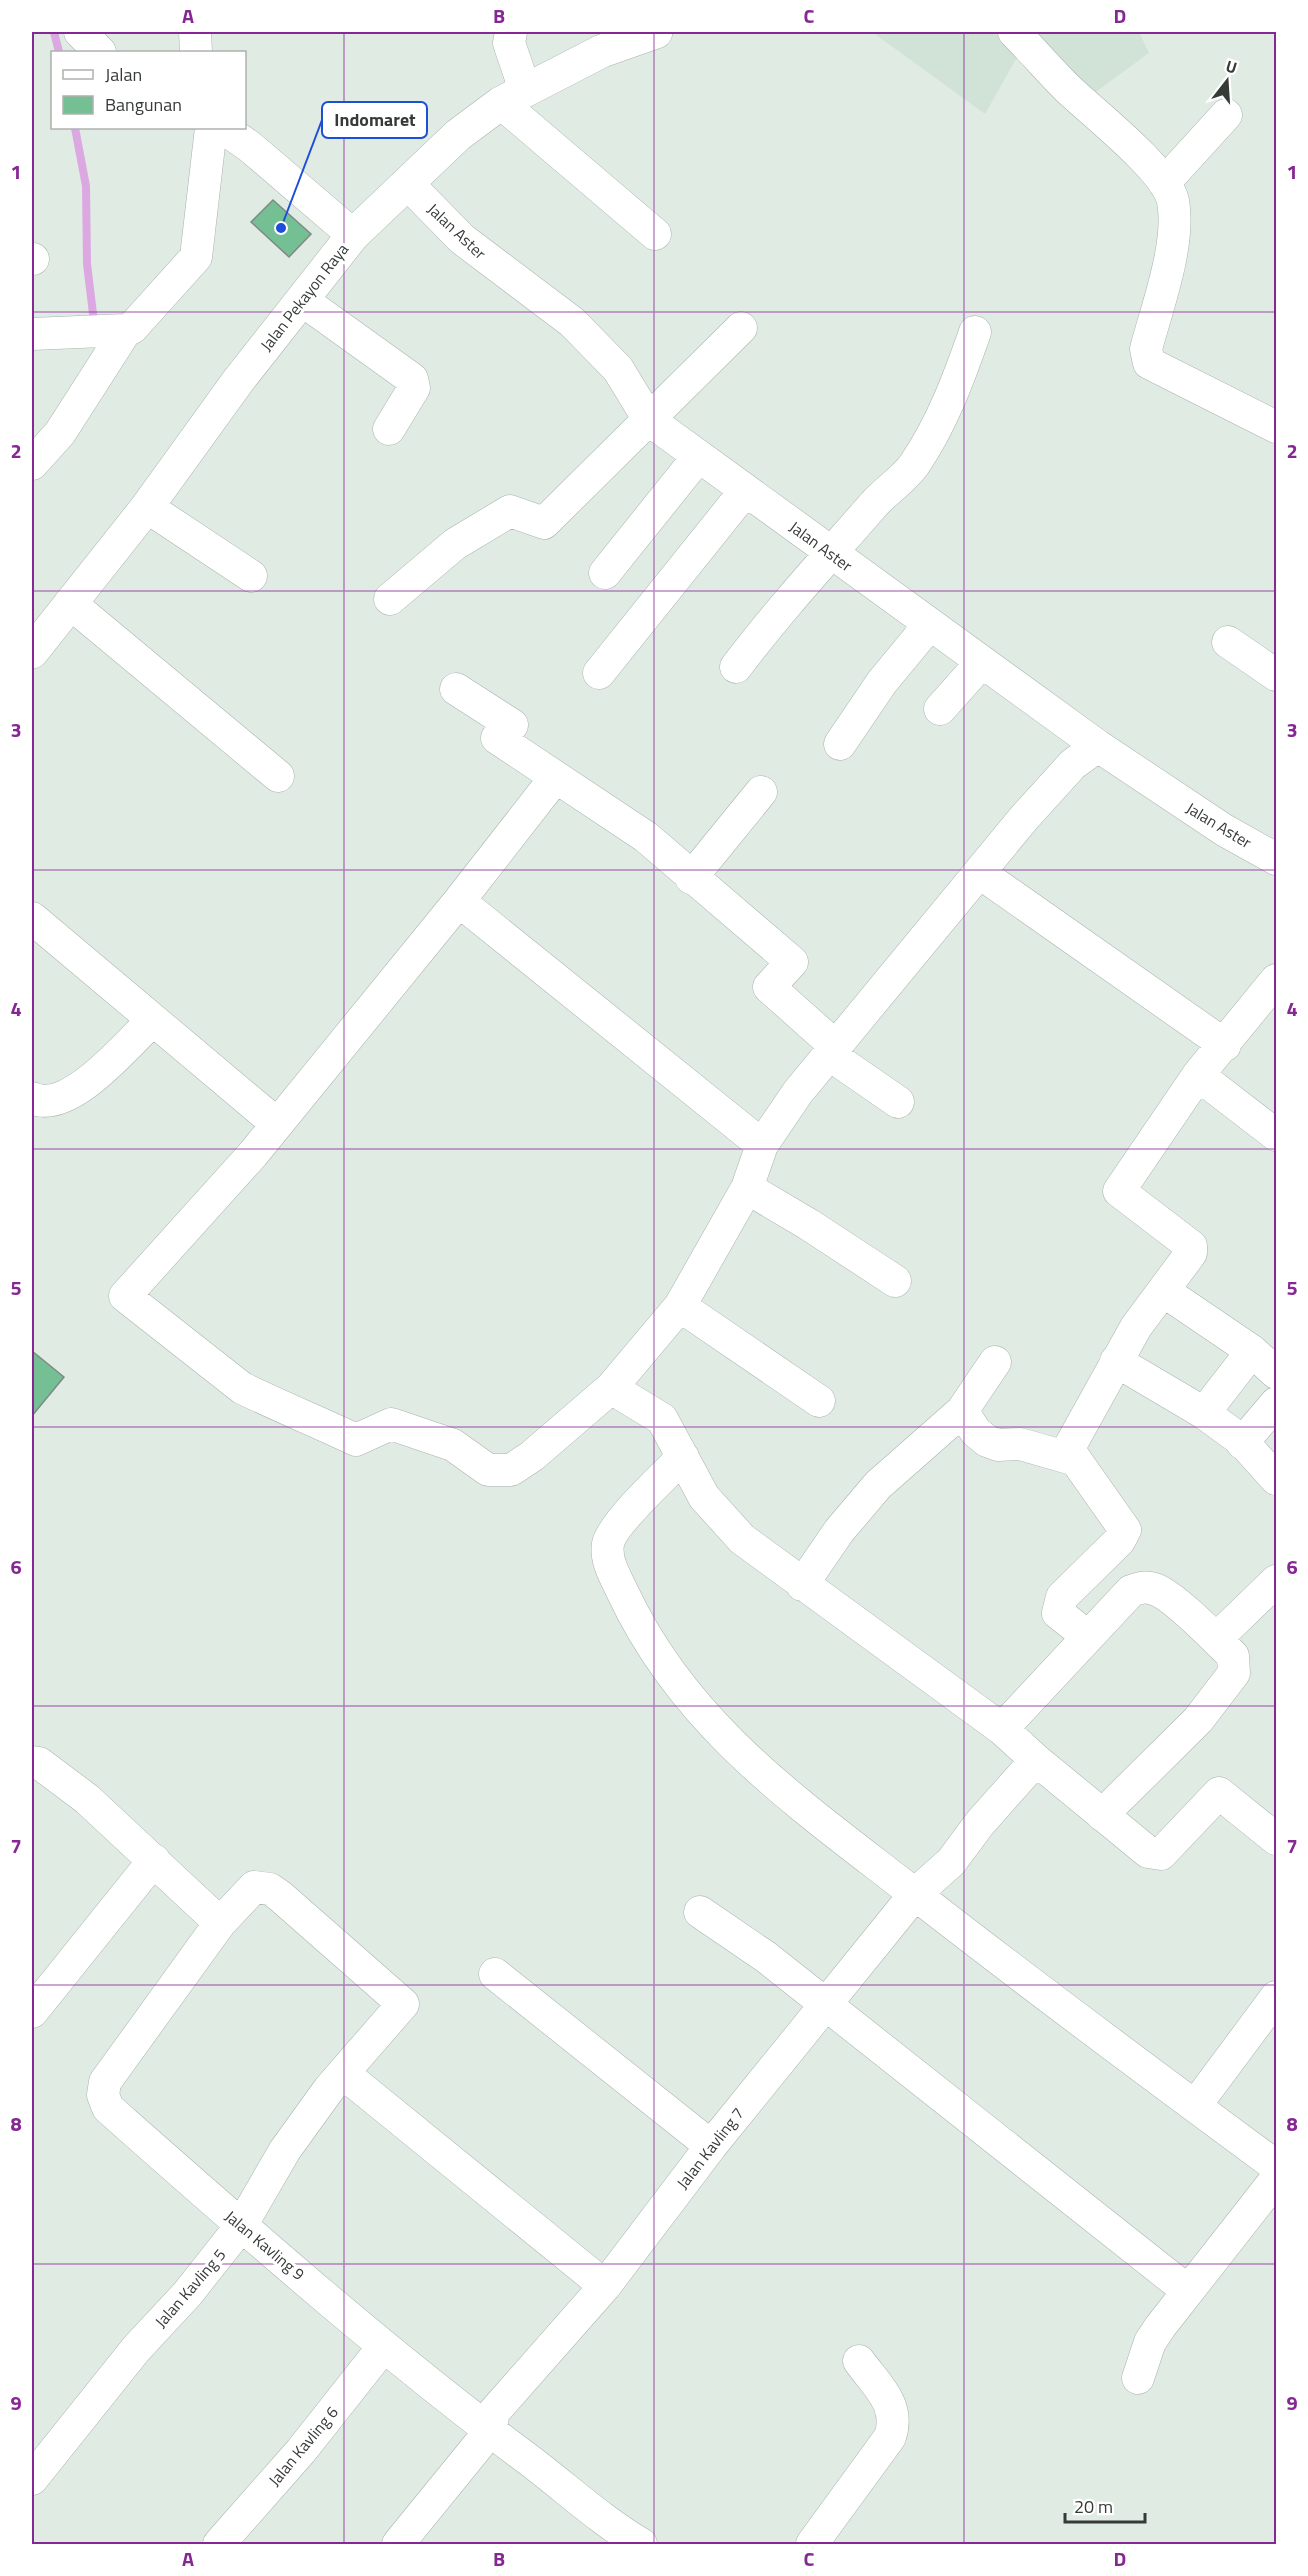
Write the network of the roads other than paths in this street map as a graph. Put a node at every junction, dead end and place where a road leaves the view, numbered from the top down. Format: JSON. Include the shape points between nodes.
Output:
{"nodes":[{"id":1,"x":80,"y":32,"type":"edge"},
{"id":2,"x":195,"y":32,"type":"edge"},
{"id":3,"x":511,"y":32,"type":"edge"},
{"id":4,"x":656,"y":32,"type":"edge"},
{"id":5,"x":1014,"y":32,"type":"edge"},
{"id":6,"x":99,"y":51,"type":"edge"},
{"id":7,"x":196,"y":51,"type":"edge"},
{"id":8,"x":513,"y":97,"type":"junction"},
{"id":9,"x":1226,"y":115,"type":"dead end"},
{"id":10,"x":211,"y":129,"type":"edge"},
{"id":11,"x":224,"y":129,"type":"edge"},
{"id":12,"x":1164,"y":183,"type":"junction"},
{"id":13,"x":408,"y":184,"type":"junction"},
{"id":14,"x":655,"y":234,"type":"dead end"},
{"id":15,"x":353,"y":235,"type":"junction"},
{"id":16,"x":302,"y":300,"type":"junction"},
{"id":17,"x":741,"y":328,"type":"dead end"},
{"id":18,"x":126,"y":330,"type":"junction"},
{"id":19,"x":975,"y":332,"type":"dead end"},
{"id":20,"x":32,"y":334,"type":"edge"},
{"id":21,"x":649,"y":420,"type":"junction"},
{"id":22,"x":1276,"y":428,"type":"edge"},
{"id":23,"x":389,"y":429,"type":"dead end"},
{"id":24,"x":698,"y":457,"type":"junction"},
{"id":25,"x":32,"y":464,"type":"edge"},
{"id":26,"x":745,"y":491,"type":"junction"},
{"id":27,"x":147,"y":507,"type":"junction"},
{"id":28,"x":832,"y":554,"type":"junction"},
{"id":29,"x":605,"y":573,"type":"dead end"},
{"id":30,"x":251,"y":576,"type":"dead end"},
{"id":31,"x":390,"y":599,"type":"dead end"},
{"id":32,"x":70,"y":603,"type":"junction"},
{"id":33,"x":930,"y":624,"type":"junction"},
{"id":34,"x":1228,"y":642,"type":"dead end"},
{"id":35,"x":32,"y":652,"type":"edge"},
{"id":36,"x":982,"y":662,"type":"junction"},
{"id":37,"x":736,"y":667,"type":"dead end"},
{"id":38,"x":599,"y":673,"type":"dead end"},
{"id":39,"x":1276,"y":675,"type":"edge"},
{"id":40,"x":456,"y":689,"type":"dead end"},
{"id":41,"x":940,"y":709,"type":"dead end"},
{"id":42,"x":840,"y":744,"type":"dead end"},
{"id":43,"x":1098,"y":746,"type":"junction"},
{"id":44,"x":278,"y":776,"type":"dead end"},
{"id":45,"x":555,"y":778,"type":"junction"},
{"id":46,"x":761,"y":792,"type":"dead end"},
{"id":47,"x":1276,"y":859,"type":"edge"},
{"id":48,"x":980,"y":873,"type":"junction"},
{"id":49,"x":691,"y":878,"type":"junction"},
{"id":50,"x":459,"y":901,"type":"junction"},
{"id":51,"x":32,"y":918,"type":"edge"},
{"id":52,"x":1276,"y":980,"type":"edge"},
{"id":53,"x":152,"y":1021,"type":"junction"},
{"id":54,"x":1225,"y":1045,"type":"junction"},
{"id":55,"x":832,"y":1050,"type":"junction"},
{"id":56,"x":1198,"y":1076,"type":"junction"},
{"id":57,"x":32,"y":1098,"type":"edge"},
{"id":58,"x":898,"y":1102,"type":"dead end"},
{"id":59,"x":277,"y":1124,"type":"junction"},
{"id":60,"x":1276,"y":1135,"type":"edge"},
{"id":61,"x":762,"y":1146,"type":"junction"},
{"id":62,"x":747,"y":1188,"type":"junction"},
{"id":63,"x":895,"y":1281,"type":"dead end"},
{"id":64,"x":1165,"y":1292,"type":"junction"},
{"id":65,"x":680,"y":1306,"type":"junction"},
{"id":66,"x":1252,"y":1351,"type":"junction"},
{"id":67,"x":995,"y":1362,"type":"dead end"},
{"id":68,"x":1116,"y":1362,"type":"junction"},
{"id":69,"x":1276,"y":1373,"type":"edge"},
{"id":70,"x":611,"y":1388,"type":"junction"},
{"id":71,"x":819,"y":1401,"type":"dead end"},
{"id":72,"x":1276,"y":1403,"type":"edge"},
{"id":73,"x":962,"y":1411,"type":"junction"},
{"id":74,"x":1204,"y":1413,"type":"junction"},
{"id":75,"x":1242,"y":1443,"type":"junction"},
{"id":76,"x":683,"y":1457,"type":"junction"},
{"id":77,"x":1076,"y":1460,"type":"junction"},
{"id":78,"x":1276,"y":1479,"type":"edge"},
{"id":79,"x":1276,"y":1581,"type":"edge"},
{"id":80,"x":802,"y":1585,"type":"junction"},
{"id":81,"x":1087,"y":1636,"type":"junction"},
{"id":82,"x":1216,"y":1639,"type":"junction"},
{"id":83,"x":1002,"y":1729,"type":"junction"},
{"id":84,"x":1036,"y":1760,"type":"junction"},
{"id":85,"x":32,"y":1762,"type":"edge"},
{"id":86,"x":1102,"y":1815,"type":"junction"},
{"id":87,"x":1276,"y":1839,"type":"edge"},
{"id":88,"x":154,"y":1860,"type":"junction"},
{"id":89,"x":915,"y":1894,"type":"junction"},
{"id":90,"x":700,"y":1912,"type":"dead end"},
{"id":91,"x":220,"y":1923,"type":"junction"},
{"id":92,"x":495,"y":1974,"type":"dead end"},
{"id":93,"x":1276,"y":1997,"type":"edge"},
{"id":94,"x":35,"y":2001,"type":"edge"},
{"id":95,"x":404,"y":2004,"type":"joint"},
{"id":96,"x":827,"y":2005,"type":"junction"},
{"id":97,"x":343,"y":2073,"type":"junction"},
{"id":98,"x":1195,"y":2106,"type":"junction"},
{"id":99,"x":711,"y":2146,"type":"junction"},
{"id":100,"x":1276,"y":2166,"type":"edge"},
{"id":101,"x":1276,"y":2179,"type":"edge"},
{"id":102,"x":242,"y":2226,"type":"junction"},
{"id":103,"x":605,"y":2286,"type":"junction"},
{"id":104,"x":1188,"y":2291,"type":"junction"},
{"id":105,"x":384,"y":2346,"type":"junction"},
{"id":106,"x":859,"y":2361,"type":"dead end"},
{"id":107,"x":1138,"y":2378,"type":"dead end"},
{"id":108,"x":490,"y":2431,"type":"junction"},
{"id":109,"x":32,"y":2479,"type":"edge"},
{"id":110,"x":633,"y":2543,"type":"edge"},
{"id":111,"x":219,"y":2544,"type":"edge"},
{"id":112,"x":398,"y":2544,"type":"edge"},
{"id":113,"x":812,"y":2544,"type":"edge"}],
"edges":[{"from":1,"to":6,"type":"street"},
{"from":2,"to":7,"type":"street"},
{"from":3,"to":8,"type":"street"},
{"from":4,"to":8,"type":"main road","name":"Jalan Pekayon Raya","via":[[602,51]]},
{"from":5,"to":12,"type":"street"},
{"from":8,"to":13,"type":"main road","name":"Jalan Pekayon Raya","via":[[458,135]]},
{"from":8,"to":14,"type":"street"},
{"from":9,"to":12,"type":"street"},
{"from":10,"to":18,"type":"street","via":[[196,257],[138,323]]},
{"from":11,"to":15,"type":"street"},
{"from":12,"to":22,"type":"street","via":[[1173,200],[1174,223],[1146,357],[1155,368]]},
{"from":13,"to":15,"type":"main road","name":"Jalan Pekayon Raya"},
{"from":13,"to":21,"type":"street","name":"Jalan Aster","via":[[462,239],[572,322],[618,369]]},
{"from":15,"to":16,"type":"main road","name":"Jalan Pekayon Raya"},
{"from":16,"to":23,"type":"street","via":[[412,379],[414,388]]},
{"from":16,"to":27,"type":"main road","name":"Jalan Pekayon Raya"},
{"from":17,"to":21,"type":"street"},
{"from":18,"to":20,"type":"street"},
{"from":18,"to":25,"type":"street","via":[[60,433]]},
{"from":19,"to":28,"type":"street","via":[[957,384],[932,436],[917,459]]},
{"from":21,"to":24,"type":"street","name":"Jalan Aster"},
{"from":21,"to":31,"type":"street","via":[[544,523],[510,511],[455,544]]},
{"from":24,"to":26,"type":"street","name":"Jalan Aster"},
{"from":24,"to":29,"type":"street"},
{"from":26,"to":28,"type":"street","name":"Jalan Aster"},
{"from":26,"to":38,"type":"street"},
{"from":27,"to":30,"type":"street"},
{"from":27,"to":32,"type":"main road","name":"Jalan Pekayon Raya"},
{"from":28,"to":33,"type":"street","name":"Jalan Aster"},
{"from":28,"to":37,"type":"street"},
{"from":32,"to":35,"type":"main road","name":"Jalan Pekayon Raya"},
{"from":32,"to":44,"type":"street"},
{"from":33,"to":36,"type":"street","name":"Jalan Aster"},
{"from":33,"to":42,"type":"street","via":[[882,682]]},
{"from":34,"to":39,"type":"street"},
{"from":36,"to":41,"type":"street"},
{"from":36,"to":43,"type":"street","name":"Jalan Aster"},
{"from":40,"to":45,"type":"street","via":[[512,725],[497,738]]},
{"from":43,"to":47,"type":"street","name":"Jalan Aster","via":[[1214,824]]},
{"from":43,"to":48,"type":"street","via":[[1072,764]]},
{"from":45,"to":49,"type":"street","via":[[645,837]]},
{"from":45,"to":50,"type":"street"},
{"from":46,"to":49,"type":"street"},
{"from":48,"to":54,"type":"street"},
{"from":48,"to":55,"type":"street"},
{"from":49,"to":55,"type":"street","via":[[792,962],[769,987]]},
{"from":50,"to":59,"type":"street"},
{"from":50,"to":61,"type":"street"},
{"from":51,"to":53,"type":"street"},
{"from":52,"to":54,"type":"street"},
{"from":53,"to":57,"type":"street","via":[[89,1082],[61,1099],[46,1102]]},
{"from":53,"to":59,"type":"street"},
{"from":54,"to":56,"type":"street"},
{"from":55,"to":58,"type":"street"},
{"from":55,"to":61,"type":"street"},
{"from":56,"to":60,"type":"street"},
{"from":56,"to":64,"type":"street","via":[[1119,1191],[1191,1246],[1190,1256]]},
{"from":59,"to":70,"type":"street","via":[[125,1296],[242,1388],[356,1440],[391,1424],[453,1444],[488,1470],[511,1470]]},
{"from":61,"to":62,"type":"street"},
{"from":62,"to":63,"type":"street"},
{"from":62,"to":65,"type":"street"},
{"from":64,"to":66,"type":"street"},
{"from":64,"to":68,"type":"street","via":[[1136,1327]]},
{"from":65,"to":70,"type":"street"},
{"from":65,"to":71,"type":"street"},
{"from":66,"to":69,"type":"street"},
{"from":66,"to":74,"type":"street"},
{"from":67,"to":73,"type":"street"},
{"from":68,"to":74,"type":"street"},
{"from":68,"to":77,"type":"street","via":[[1070,1446]]},
{"from":70,"to":76,"type":"street","via":[[662,1419]]},
{"from":72,"to":75,"type":"street"},
{"from":73,"to":77,"type":"street","via":[[987,1441],[998,1445],[1020,1443]]},
{"from":73,"to":80,"type":"street","via":[[878,1485],[839,1531]]},
{"from":74,"to":75,"type":"street"},
{"from":75,"to":78,"type":"street"},
{"from":76,"to":80,"type":"street","via":[[704,1497],[742,1539]]},
{"from":76,"to":89,"type":"street","via":[[617,1526],[608,1542],[613,1573],[634,1618],[682,1692],[755,1767]]},
{"from":77,"to":81,"type":"street","via":[[1125,1530],[1119,1541],[1058,1603],[1059,1613]]},
{"from":79,"to":82,"type":"street"},
{"from":80,"to":83,"type":"street"},
{"from":81,"to":82,"type":"street","via":[[1131,1591],[1145,1586],[1157,1589]]},
{"from":81,"to":83,"type":"street"},
{"from":82,"to":86,"type":"street","via":[[1233,1656],[1234,1673],[1198,1720]]},
{"from":83,"to":84,"type":"street"},
{"from":84,"to":86,"type":"street"},
{"from":84,"to":89,"type":"street","name":"Jalan Kavling 7","via":[[951,1862]]},
{"from":85,"to":88,"type":"street","via":[[39,1763],[87,1799]]},
{"from":86,"to":87,"type":"street","via":[[1148,1852],[1161,1854],[1219,1793]]},
{"from":88,"to":91,"type":"street"},
{"from":88,"to":94,"type":"street"},
{"from":89,"to":96,"type":"street","name":"Jalan Kavling 7"},
{"from":89,"to":98,"type":"street"},
{"from":90,"to":96,"type":"street"},
{"from":91,"to":95,"type":"street","name":"Jalan Kavling 9","via":[[254,1887],[270,1889]]},
{"from":91,"to":102,"type":"street","name":"Jalan Kavling 9","via":[[105,2082],[103,2095],[108,2108]]},
{"from":92,"to":99,"type":"street"},
{"from":93,"to":98,"type":"street"},
{"from":95,"to":97,"type":"street","name":"Jalan Kavling 5"},
{"from":96,"to":99,"type":"street","name":"Jalan Kavling 7"},
{"from":96,"to":104,"type":"street"},
{"from":97,"to":102,"type":"street","name":"Jalan Kavling 5","via":[[285,2150]]},
{"from":97,"to":103,"type":"street"},
{"from":98,"to":100,"type":"street"},
{"from":99,"to":103,"type":"street","name":"Jalan Kavling 7"},
{"from":101,"to":104,"type":"street"},
{"from":102,"to":105,"type":"street","name":"Jalan Kavling 9"},
{"from":102,"to":109,"type":"street","name":"Jalan Kavling 5","via":[[129,2357]]},
{"from":103,"to":108,"type":"street","name":"Jalan Kavling 7","via":[[494,2412]]},
{"from":104,"to":107,"type":"street","via":[[1150,2342]]},
{"from":105,"to":108,"type":"street","name":"Jalan Kavling 9"},
{"from":105,"to":111,"type":"street","name":"Jalan Kavling 6","via":[[301,2451]]},
{"from":106,"to":113,"type":"street","via":[[893,2410],[895,2421],[890,2437]]},
{"from":108,"to":110,"type":"street","name":"Jalan Kavling 9"},
{"from":108,"to":112,"type":"street","name":"Jalan Kavling 7"}]}
